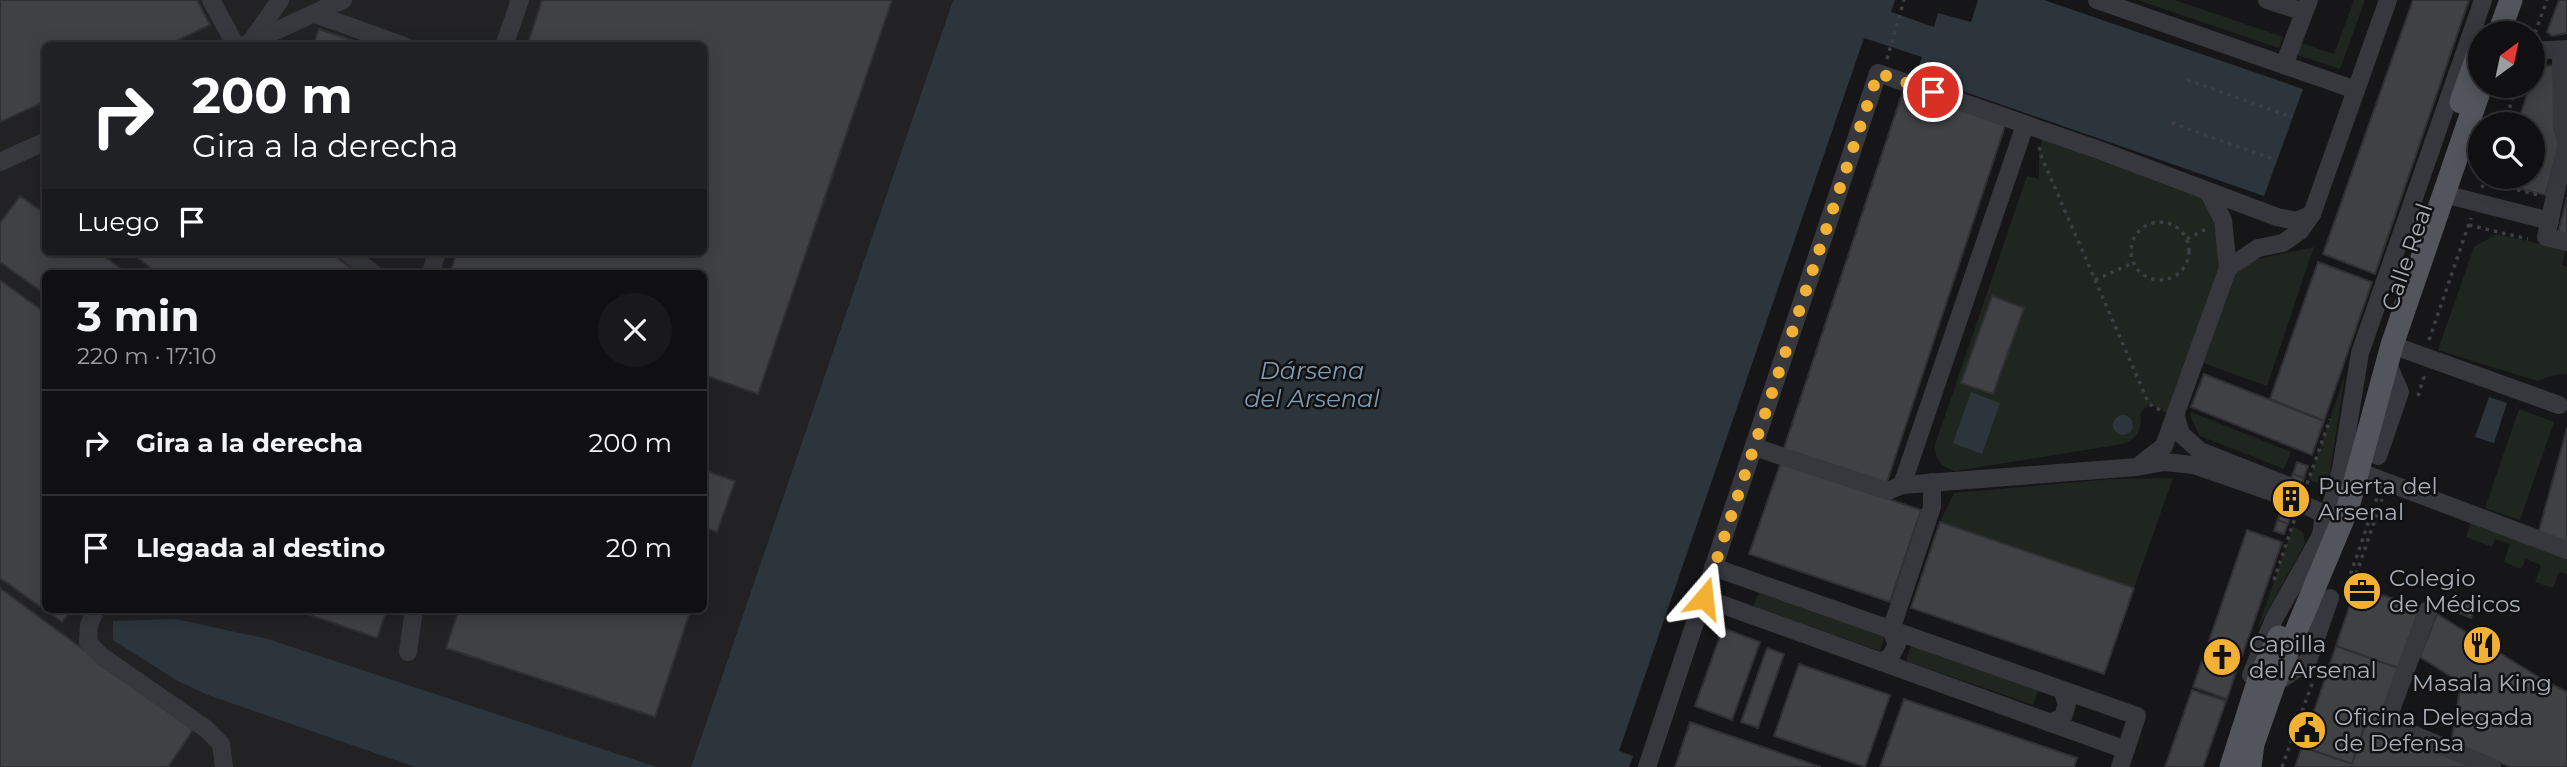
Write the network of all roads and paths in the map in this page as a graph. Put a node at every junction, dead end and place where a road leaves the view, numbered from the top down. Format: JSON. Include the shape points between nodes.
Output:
{"nodes":[{"id":1,"x":233,"y":0,"type":"edge"},
{"id":2,"x":280,"y":0,"type":"edge"},
{"id":3,"x":332,"y":0,"type":"edge"},
{"id":4,"x":343,"y":0,"type":"edge"},
{"id":5,"x":520,"y":0,"type":"edge"},
{"id":6,"x":1905,"y":0,"type":"edge"},
{"id":7,"x":2097,"y":0,"type":"edge"},
{"id":8,"x":2267,"y":0,"type":"edge"},
{"id":9,"x":2388,"y":0,"type":"edge"},
{"id":10,"x":2483,"y":0,"type":"edge"},
{"id":11,"x":2497,"y":0,"type":"edge"},
{"id":12,"x":2511,"y":0,"type":"edge"},
{"id":13,"x":2547,"y":0,"type":"edge"},
{"id":14,"x":214,"y":5,"type":"edge"},
{"id":15,"x":2306,"y":6,"type":"edge"},
{"id":16,"x":315,"y":14,"type":"junction"},
{"id":17,"x":2489,"y":21,"type":"edge"},
{"id":18,"x":2503,"y":21,"type":"edge"},
{"id":19,"x":2539,"y":21,"type":"edge"},
{"id":20,"x":241,"y":42,"type":"edge"},
{"id":21,"x":245,"y":42,"type":"edge"},
{"id":22,"x":250,"y":42,"type":"edge"},
{"id":23,"x":393,"y":42,"type":"edge"},
{"id":24,"x":506,"y":42,"type":"edge"},
{"id":25,"x":2564,"y":50,"type":"edge"},
{"id":26,"x":2545,"y":51,"type":"edge"},
{"id":27,"x":1887,"y":59,"type":"dead end"},
{"id":28,"x":2284,"y":65,"type":"junction"},
{"id":29,"x":2187,"y":80,"type":"dead end"},
{"id":30,"x":2468,"y":83,"type":"edge"},
{"id":31,"x":2356,"y":90,"type":"junction"},
{"id":32,"x":2477,"y":98,"type":"edge"},
{"id":33,"x":2292,"y":117,"type":"dead end"},
{"id":34,"x":2172,"y":123,"type":"dead end"},
{"id":35,"x":2025,"y":125,"type":"junction"},
{"id":36,"x":2567,"y":141,"type":"edge"},
{"id":37,"x":42,"y":143,"type":"edge"},
{"id":38,"x":2039,"y":151,"type":"dead end"},
{"id":39,"x":2276,"y":160,"type":"dead end"},
{"id":40,"x":0,"y":162,"type":"edge"},
{"id":41,"x":2511,"y":189,"type":"edge"},
{"id":42,"x":2208,"y":191,"type":"junction"},
{"id":43,"x":2444,"y":194,"type":"junction"},
{"id":44,"x":2555,"y":199,"type":"junction"},
{"id":45,"x":2312,"y":214,"type":"junction"},
{"id":46,"x":2469,"y":225,"type":"dead end"},
{"id":47,"x":2548,"y":229,"type":"junction"},
{"id":48,"x":2567,"y":242,"type":"edge"},
{"id":49,"x":352,"y":256,"type":"edge"},
{"id":50,"x":2133,"y":263,"type":"junction"},
{"id":51,"x":2228,"y":268,"type":"junction"},
{"id":52,"x":369,"y":270,"type":"edge"},
{"id":53,"x":2095,"y":280,"type":"junction"},
{"id":54,"x":2389,"y":353,"type":"junction"},
{"id":55,"x":2149,"y":404,"type":"dead end"},
{"id":56,"x":2559,"y":405,"type":"dead end"},
{"id":57,"x":2176,"y":417,"type":"junction"},
{"id":58,"x":1754,"y":447,"type":"junction"},
{"id":59,"x":2378,"y":456,"type":"dead end"},
{"id":60,"x":2137,"y":467,"type":"junction"},
{"id":61,"x":2348,"y":476,"type":"junction"},
{"id":62,"x":1932,"y":482,"type":"junction"},
{"id":63,"x":1902,"y":485,"type":"junction"},
{"id":64,"x":2293,"y":493,"type":"junction"},
{"id":65,"x":2328,"y":538,"type":"junction"},
{"id":66,"x":2567,"y":550,"type":"edge"},
{"id":67,"x":1713,"y":567,"type":"junction"},
{"id":68,"x":1704,"y":598,"type":"junction"},
{"id":69,"x":2330,"y":598,"type":"dead end"},
{"id":70,"x":2428,"y":610,"type":"dead end"},
{"id":71,"x":94,"y":613,"type":"edge"},
{"id":72,"x":413,"y":613,"type":"edge"},
{"id":73,"x":1891,"y":630,"type":"junction"},
{"id":74,"x":408,"y":652,"type":"dead end"},
{"id":75,"x":1881,"y":662,"type":"junction"},
{"id":76,"x":2274,"y":684,"type":"junction"},
{"id":77,"x":2062,"y":690,"type":"junction"},
{"id":78,"x":2050,"y":723,"type":"junction"},
{"id":79,"x":2279,"y":754,"type":"dead end"},
{"id":80,"x":2286,"y":756,"type":"dead end"},
{"id":81,"x":2123,"y":759,"type":"edge"},
{"id":82,"x":223,"y":767,"type":"edge"},
{"id":83,"x":1647,"y":767,"type":"edge"},
{"id":84,"x":2231,"y":767,"type":"edge"},
{"id":85,"x":2250,"y":767,"type":"edge"},
{"id":86,"x":2491,"y":767,"type":"edge"}],
"edges":[{"from":1,"to":14,"type":"street"},
{"from":2,"to":21,"type":"street"},
{"from":3,"to":16,"type":"street"},
{"from":4,"to":16,"type":"street"},
{"from":5,"to":24,"type":"street"},
{"from":6,"to":27,"type":"path"},
{"from":7,"to":28,"type":"street"},
{"from":8,"to":15,"type":"street"},
{"from":9,"to":31,"type":"street"},
{"from":10,"to":61,"type":"street","via":[[2360,353]]},
{"from":11,"to":17,"type":"main road"},
{"from":12,"to":18,"type":"main road"},
{"from":13,"to":19,"type":"path"},
{"from":14,"to":20,"type":"street"},
{"from":15,"to":28,"type":"street"},
{"from":16,"to":22,"type":"street"},
{"from":16,"to":23,"type":"street"},
{"from":25,"to":26,"type":"street"},
{"from":25,"to":36,"type":"street","via":[[2562,128]]},
{"from":28,"to":31,"type":"street"},
{"from":29,"to":33,"type":"path"},
{"from":30,"to":61,"type":"main road","name":"Calle Real","via":[[2376,348]]},
{"from":31,"to":45,"type":"street"},
{"from":32,"to":43,"type":"main road","name":"Calle Real"},
{"from":34,"to":39,"type":"path"},
{"from":35,"to":42,"type":"street"},
{"from":35,"to":58,"type":"street","via":[[1878,73]]},
{"from":35,"to":63,"type":"street"},
{"from":36,"to":44,"type":"street"},
{"from":37,"to":40,"type":"street"},
{"from":38,"to":53,"type":"path"},
{"from":41,"to":44,"type":"path"},
{"from":42,"to":45,"type":"street","via":[[2277,217],[2297,221]]},
{"from":42,"to":51,"type":"street","via":[[2223,220]]},
{"from":43,"to":47,"type":"street"},
{"from":43,"to":54,"type":"main road","name":"Calle Real"},
{"from":44,"to":47,"type":"street"},
{"from":45,"to":51,"type":"street","via":[[2300,231],[2283,243],[2258,248]]},
{"from":46,"to":47,"type":"path","via":[[2545,243]]},
{"from":47,"to":48,"type":"street"},
{"from":49,"to":52,"type":"street"},
{"from":50,"to":50,"type":"path","via":[[2132,243],[2143,227],[2163,222],[2187,239],[2186,266],[2172,278],[2154,280],[2137,271]]},
{"from":50,"to":53,"type":"path"},
{"from":51,"to":57,"type":"street"},
{"from":53,"to":55,"type":"path"},
{"from":54,"to":56,"type":"street"},
{"from":54,"to":59,"type":"street","via":[[2400,392]]},
{"from":54,"to":61,"type":"main road","name":"Calle Real"},
{"from":57,"to":60,"type":"street","via":[[2164,446]]},
{"from":57,"to":64,"type":"street","via":[[2181,434],[2200,452]]},
{"from":58,"to":63,"type":"street","via":[[1888,491]]},
{"from":58,"to":67,"type":"street"},
{"from":60,"to":62,"type":"street"},
{"from":60,"to":64,"type":"street","via":[[2164,462],[2194,465]]},
{"from":61,"to":64,"type":"street","via":[[2325,497]]},
{"from":61,"to":65,"type":"main road","name":"Calle Real","via":[[2348,507]]},
{"from":61,"to":66,"type":"street"},
{"from":62,"to":63,"type":"street"},
{"from":62,"to":73,"type":"street","via":[[1932,507]]},
{"from":64,"to":65,"type":"street","via":[[2320,512]]},
{"from":65,"to":76,"type":"main road","name":"Calle Real"},
{"from":65,"to":84,"type":"main road","name":"Calle Real","via":[[2259,679]]},
{"from":67,"to":68,"type":"street"},
{"from":67,"to":73,"type":"street"},
{"from":68,"to":75,"type":"street"},
{"from":68,"to":83,"type":"street"},
{"from":69,"to":76,"type":"street","via":[[2308,661]]},
{"from":70,"to":86,"type":"street","via":[[2386,723]]},
{"from":71,"to":82,"type":"street","via":[[88,642],[101,656],[205,728],[221,744]]},
{"from":72,"to":74,"type":"street"},
{"from":73,"to":75,"type":"street","via":[[1897,644]]},
{"from":73,"to":77,"type":"street"},
{"from":75,"to":78,"type":"street"},
{"from":76,"to":85,"type":"main road","name":"Calle Real","via":[[2253,744]]},
{"from":77,"to":78,"type":"street","via":[[2067,704],[2063,717]]},
{"from":77,"to":81,"type":"street","via":[[2137,716]]},
{"from":78,"to":81,"type":"street"},
{"from":79,"to":80,"type":"path"}]}
